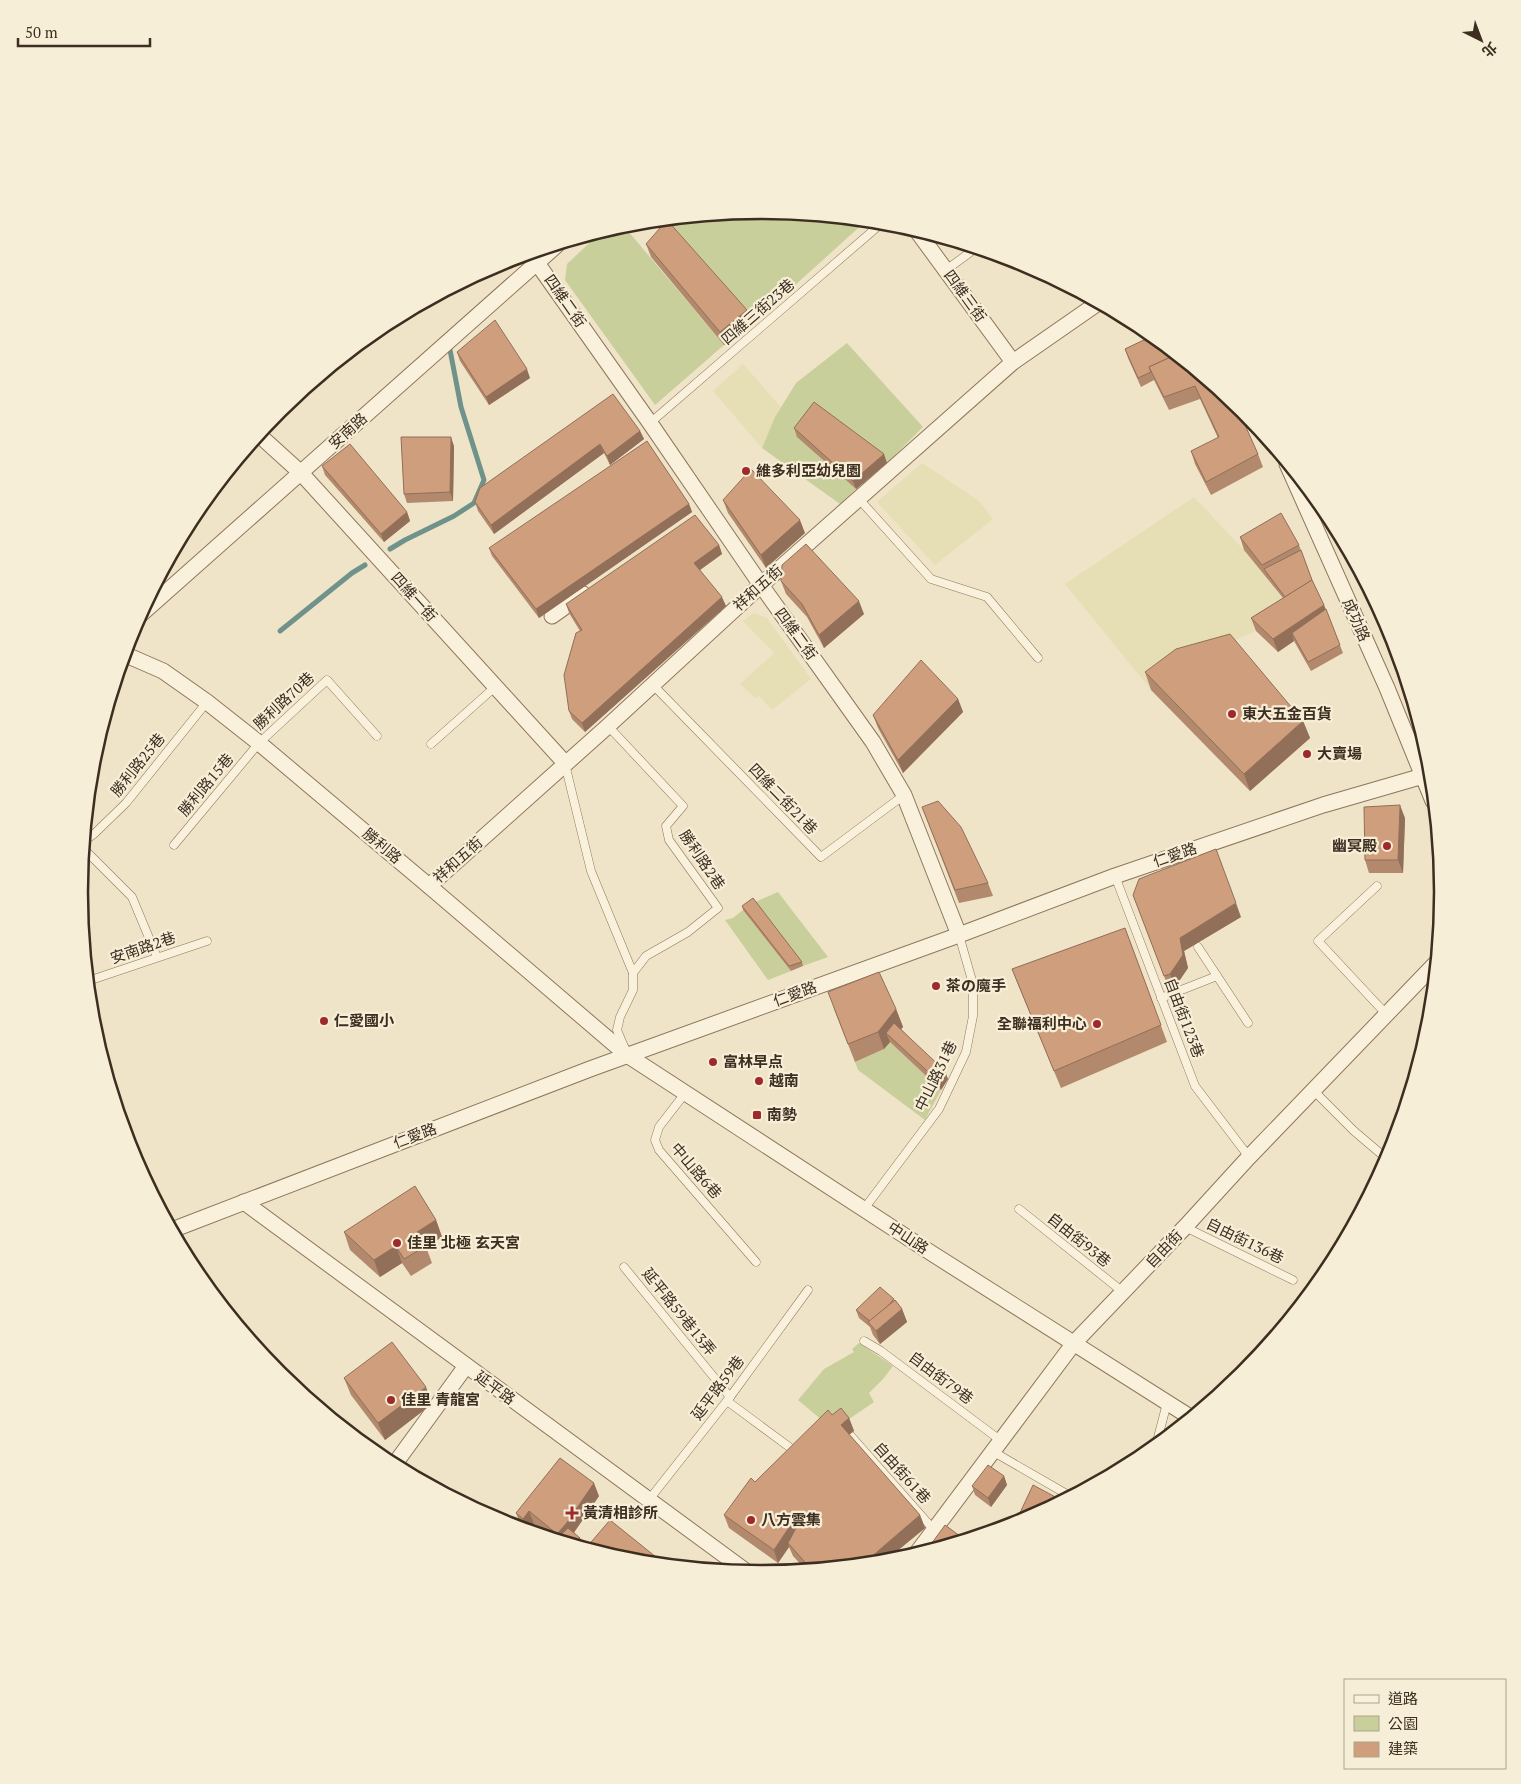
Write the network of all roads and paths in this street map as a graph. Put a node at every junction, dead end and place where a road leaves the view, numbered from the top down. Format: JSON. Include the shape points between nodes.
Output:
{"nodes":[{"id":1,"x":875,"y":229,"type":"edge"},
{"id":2,"x":924,"y":239,"type":"edge"},
{"id":3,"x":970,"y":253,"type":"edge"},
{"id":4,"x":534,"y":258,"type":"edge"},
{"id":5,"x":533,"y":259,"type":"edge"},
{"id":6,"x":946,"y":270,"type":"junction"},
{"id":7,"x":1093,"y":307,"type":"edge"},
{"id":8,"x":1013,"y":362,"type":"junction"},
{"id":9,"x":650,"y":423,"type":"junction"},
{"id":10,"x":263,"y":439,"type":"edge"},
{"id":11,"x":301,"y":473,"type":"junction"},
{"id":12,"x":1297,"y":486,"type":"edge"},
{"id":13,"x":859,"y":499,"type":"junction"},
{"id":14,"x":708,"y":508,"type":"junction"},
{"id":15,"x":692,"y":519,"type":"edge"},
{"id":16,"x":598,"y":584,"type":"edge"},
{"id":17,"x":761,"y":585,"type":"junction"},
{"id":18,"x":152,"y":604,"type":"edge"},
{"id":19,"x":552,"y":616,"type":"dead end"},
{"id":20,"x":130,"y":657,"type":"edge"},
{"id":21,"x":1038,"y":658,"type":"dead end"},
{"id":22,"x":653,"y":685,"type":"junction"},
{"id":23,"x":496,"y":687,"type":"junction"},
{"id":24,"x":207,"y":702,"type":"junction"},
{"id":25,"x":608,"y":726,"type":"junction"},
{"id":26,"x":377,"y":736,"type":"dead end"},
{"id":27,"x":259,"y":743,"type":"junction"},
{"id":28,"x":431,"y":744,"type":"dead end"},
{"id":29,"x":1421,"y":762,"type":"edge"},
{"id":30,"x":565,"y":763,"type":"junction"},
{"id":31,"x":1424,"y":778,"type":"edge"},
{"id":32,"x":904,"y":795,"type":"junction"},
{"id":33,"x":90,"y":837,"type":"edge"},
{"id":34,"x":174,"y":845,"type":"dead end"},
{"id":35,"x":89,"y":854,"type":"edge"},
{"id":36,"x":1115,"y":876,"type":"junction"},
{"id":37,"x":429,"y":886,"type":"junction"},
{"id":38,"x":1376,"y":886,"type":"dead end"},
{"id":39,"x":959,"y":935,"type":"junction"},
{"id":40,"x":207,"y":941,"type":"dead end"},
{"id":41,"x":1198,"y":947,"type":"dead end"},
{"id":42,"x":156,"y":957,"type":"junction"},
{"id":43,"x":1429,"y":971,"type":"edge"},
{"id":44,"x":633,"y":973,"type":"junction"},
{"id":45,"x":1217,"y":976,"type":"junction"},
{"id":46,"x":93,"y":980,"type":"edge"},
{"id":47,"x":1162,"y":998,"type":"junction"},
{"id":48,"x":1387,"y":1015,"type":"junction"},
{"id":49,"x":1248,"y":1023,"type":"dead end"},
{"id":50,"x":628,"y":1055,"type":"junction"},
{"id":51,"x":1314,"y":1091,"type":"junction"},
{"id":52,"x":686,"y":1092,"type":"junction"},
{"id":53,"x":1380,"y":1154,"type":"edge"},
{"id":54,"x":1248,"y":1157,"type":"junction"},
{"id":55,"x":244,"y":1202,"type":"junction"},
{"id":56,"x":864,"y":1209,"type":"junction"},
{"id":57,"x":1019,"y":1209,"type":"dead end"},
{"id":58,"x":1185,"y":1227,"type":"junction"},
{"id":59,"x":178,"y":1228,"type":"edge"},
{"id":60,"x":756,"y":1262,"type":"dead end"},
{"id":61,"x":624,"y":1267,"type":"dead end"},
{"id":62,"x":1293,"y":1280,"type":"dead end"},
{"id":63,"x":808,"y":1290,"type":"dead end"},
{"id":64,"x":1123,"y":1292,"type":"junction"},
{"id":65,"x":864,"y":1341,"type":"dead end"},
{"id":66,"x":1074,"y":1343,"type":"junction"},
{"id":67,"x":466,"y":1366,"type":"junction"},
{"id":68,"x":729,"y":1399,"type":"junction"},
{"id":69,"x":1167,"y":1403,"type":"junction"},
{"id":70,"x":1184,"y":1414,"type":"edge"},
{"id":71,"x":1159,"y":1434,"type":"edge"},
{"id":72,"x":850,"y":1435,"type":"edge"},
{"id":73,"x":996,"y":1445,"type":"junction"},
{"id":74,"x":796,"y":1452,"type":"edge"},
{"id":75,"x":399,"y":1459,"type":"edge"},
{"id":76,"x":1065,"y":1492,"type":"edge"},
{"id":77,"x":648,"y":1501,"type":"junction"},
{"id":78,"x":934,"y":1530,"type":"junction"},
{"id":79,"x":923,"y":1545,"type":"edge"},
{"id":80,"x":736,"y":1564,"type":"edge"}],
"edges":[{"from":1,"to":9,"type":"lane","name":"四維三街23巷"},
{"from":2,"to":6,"type":"street","name":"四維三街"},
{"from":3,"to":6,"type":"lane"},
{"from":4,"to":9,"type":"street","name":"四維二街"},
{"from":5,"to":11,"type":"street","name":"安南路"},
{"from":6,"to":8,"type":"street","name":"四維三街"},
{"from":7,"to":8,"type":"street","name":"祥和五街"},
{"from":8,"to":13,"type":"street","name":"祥和五街"},
{"from":9,"to":14,"type":"street","name":"四維二街","via":[[656,441]]},
{"from":10,"to":11,"type":"street","name":"四維一街"},
{"from":11,"to":18,"type":"street","name":"安南路"},
{"from":11,"to":23,"type":"street","name":"四維一街"},
{"from":12,"to":29,"type":"street","name":"成功路"},
{"from":13,"to":17,"type":"street","name":"祥和五街"},
{"from":13,"to":21,"type":"lane","via":[[931,580],[987,597]]},
{"from":14,"to":15,"type":"street"},
{"from":14,"to":17,"type":"street","name":"四維二街"},
{"from":16,"to":19,"type":"street"},
{"from":17,"to":22,"type":"street","name":"祥和五街"},
{"from":17,"to":32,"type":"street","name":"四維二街","via":[[873,742]]},
{"from":20,"to":24,"type":"street","name":"勝利路","via":[[163,671]]},
{"from":22,"to":25,"type":"street","name":"祥和五街"},
{"from":22,"to":32,"type":"lane","name":"四維二街21巷","via":[[821,858]]},
{"from":23,"to":28,"type":"lane"},
{"from":23,"to":30,"type":"street","name":"四維一街"},
{"from":24,"to":27,"type":"street","name":"勝利路"},
{"from":24,"to":33,"type":"lane","name":"勝利路25巷","via":[[126,803]]},
{"from":25,"to":30,"type":"street","name":"祥和五街"},
{"from":25,"to":44,"type":"lane","name":"勝利路2巷","via":[[683,806],[666,826],[669,840],[718,908],[688,932],[646,956]]},
{"from":26,"to":27,"type":"lane","name":"勝利路70巷","via":[[327,680]]},
{"from":27,"to":34,"type":"lane","name":"勝利路15巷"},
{"from":27,"to":37,"type":"street","name":"勝利路"},
{"from":30,"to":37,"type":"street","name":"祥和五街"},
{"from":30,"to":44,"type":"lane","via":[[591,871]]},
{"from":31,"to":36,"type":"street","name":"仁愛路","via":[[1323,805]]},
{"from":32,"to":39,"type":"street","name":"四維二街"},
{"from":35,"to":42,"type":"lane","via":[[132,897]]},
{"from":36,"to":39,"type":"street","name":"仁愛路"},
{"from":36,"to":47,"type":"lane","name":"自由街123巷"},
{"from":37,"to":50,"type":"street","name":"勝利路"},
{"from":38,"to":48,"type":"lane","via":[[1318,940]]},
{"from":39,"to":50,"type":"street","name":"仁愛路"},
{"from":39,"to":56,"type":"lane","name":"中山路31巷","via":[[974,984],[973,1016],[966,1052],[939,1109]]},
{"from":40,"to":42,"type":"lane","name":"安南路2巷"},
{"from":41,"to":45,"type":"lane"},
{"from":42,"to":46,"type":"lane","name":"安南路2巷"},
{"from":43,"to":48,"type":"street","name":"自由街"},
{"from":44,"to":50,"type":"lane","via":[[633,990],[620,1017],[618,1030]]},
{"from":45,"to":47,"type":"lane"},
{"from":45,"to":49,"type":"lane"},
{"from":47,"to":54,"type":"lane","name":"自由街123巷","via":[[1195,1086]]},
{"from":48,"to":51,"type":"street","name":"自由街"},
{"from":50,"to":52,"type":"street","name":"中山路"},
{"from":50,"to":55,"type":"street","name":"仁愛路"},
{"from":51,"to":53,"type":"lane"},
{"from":51,"to":54,"type":"street","name":"自由街"},
{"from":52,"to":56,"type":"street","name":"中山路"},
{"from":52,"to":60,"type":"lane","name":"中山路6巷","via":[[660,1127],[655,1140],[659,1150]]},
{"from":54,"to":58,"type":"street","name":"自由街"},
{"from":55,"to":59,"type":"street","name":"仁愛路"},
{"from":55,"to":67,"type":"street","name":"延平路"},
{"from":56,"to":66,"type":"street","name":"中山路"},
{"from":57,"to":64,"type":"lane","name":"自由街93巷"},
{"from":58,"to":62,"type":"lane","name":"自由街136巷"},
{"from":58,"to":64,"type":"street","name":"自由街"},
{"from":61,"to":68,"type":"lane","name":"延平路59巷13弄"},
{"from":63,"to":68,"type":"lane","name":"延平路59巷"},
{"from":64,"to":66,"type":"street","name":"自由街"},
{"from":65,"to":73,"type":"lane","name":"自由街79巷","via":[[881,1351]]},
{"from":66,"to":69,"type":"street","name":"中山路"},
{"from":66,"to":73,"type":"street","name":"自由街"},
{"from":67,"to":75,"type":"street"},
{"from":67,"to":77,"type":"street","name":"延平路"},
{"from":68,"to":74,"type":"lane","name":"延平路59巷13弄"},
{"from":68,"to":77,"type":"lane","name":"延平路59巷"},
{"from":69,"to":70,"type":"street","name":"中山路"},
{"from":69,"to":71,"type":"lane"},
{"from":72,"to":78,"type":"lane","name":"自由街61巷"},
{"from":73,"to":76,"type":"lane","name":"自由街79巷"},
{"from":73,"to":78,"type":"street","name":"自由街"},
{"from":77,"to":80,"type":"street","name":"延平路"},
{"from":78,"to":79,"type":"street","name":"自由街"}]}
